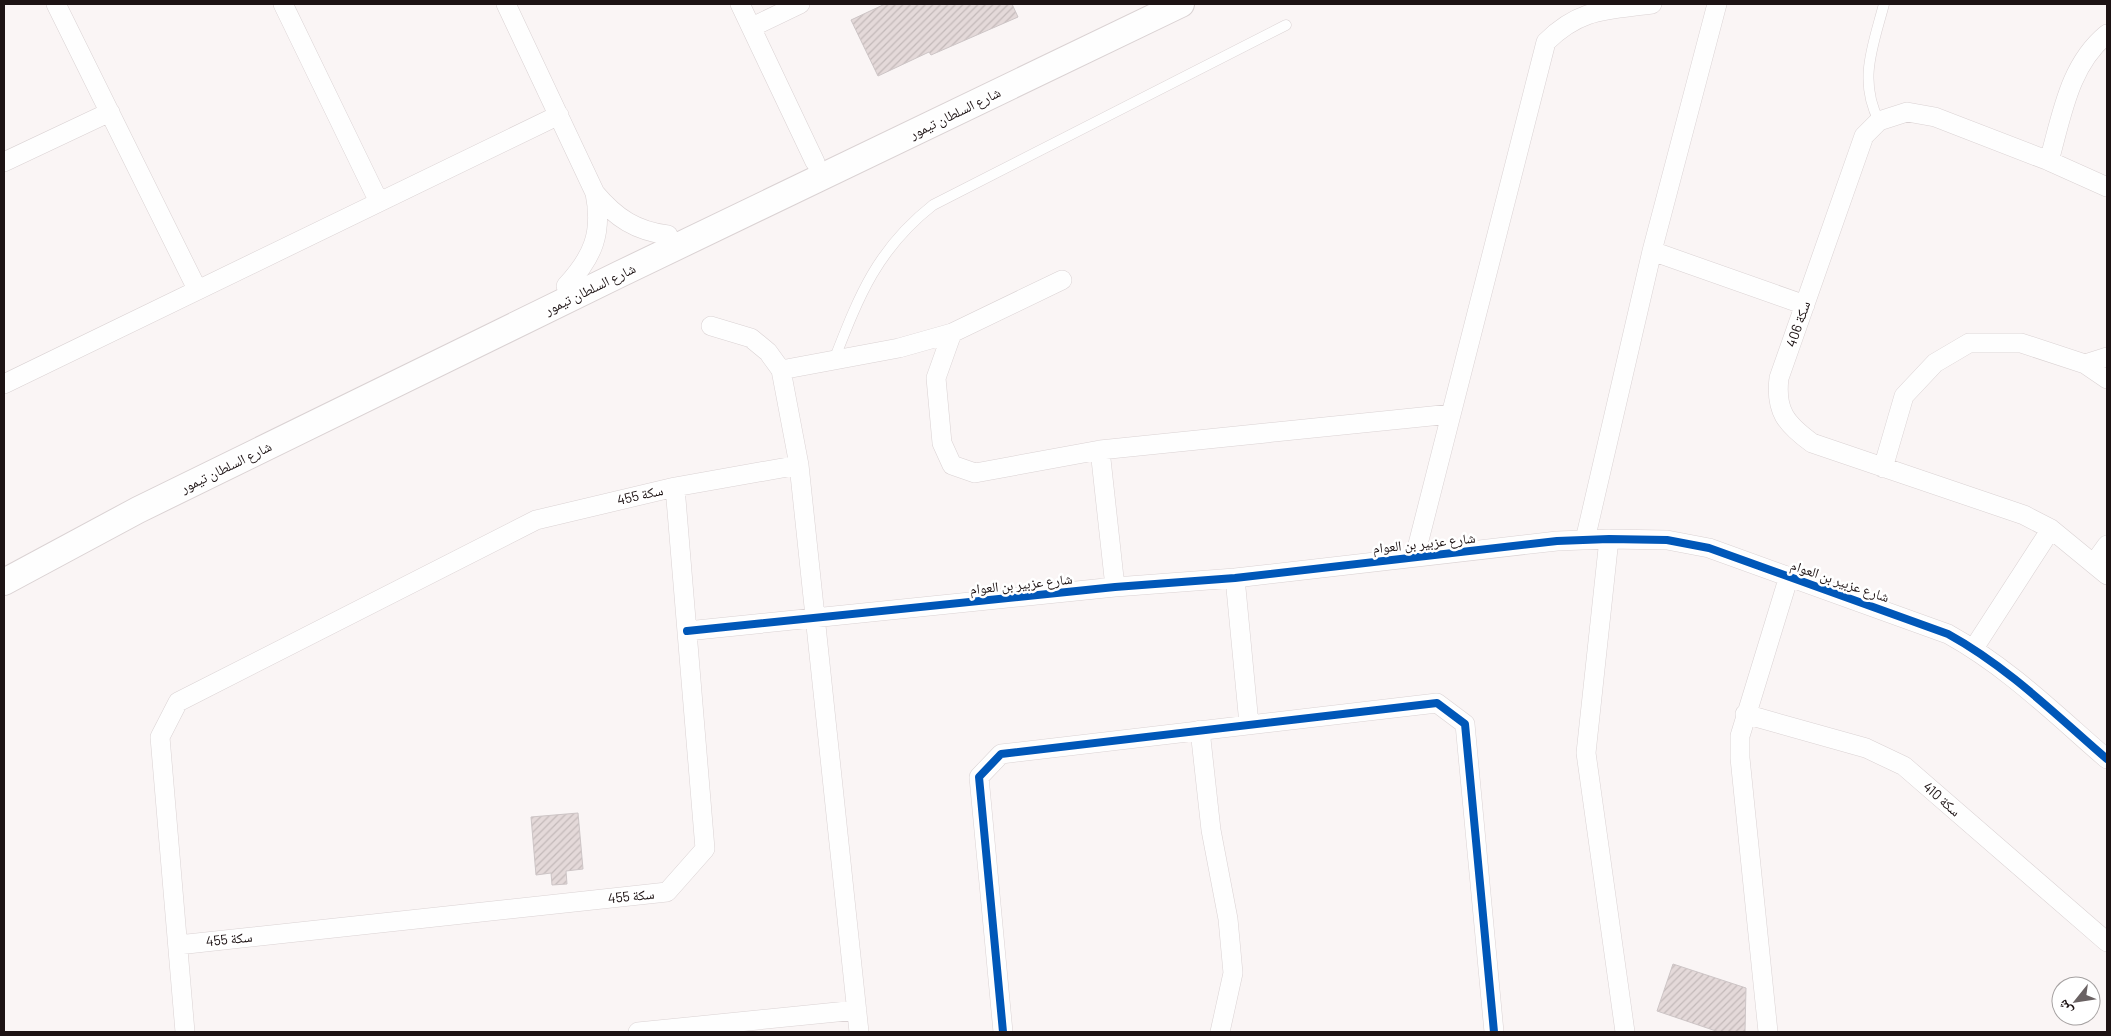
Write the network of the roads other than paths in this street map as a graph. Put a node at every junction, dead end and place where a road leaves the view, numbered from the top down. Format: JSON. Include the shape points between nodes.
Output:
{"nodes":[{"id":1,"x":56,"y":4,"type":"edge"},
{"id":2,"x":283,"y":4,"type":"edge"},
{"id":3,"x":506,"y":4,"type":"edge"},
{"id":4,"x":740,"y":4,"type":"edge"},
{"id":5,"x":800,"y":4,"type":"edge"},
{"id":6,"x":1148,"y":4,"type":"edge"},
{"id":7,"x":1180,"y":4,"type":"edge"},
{"id":8,"x":1652,"y":4,"type":"edge"},
{"id":9,"x":1717,"y":4,"type":"edge"},
{"id":10,"x":1884,"y":4,"type":"edge"},
{"id":11,"x":1286,"y":25,"type":"dead end"},
{"id":12,"x":752,"y":27,"type":"junction"},
{"id":13,"x":2107,"y":34,"type":"edge"},
{"id":14,"x":110,"y":112,"type":"junction"},
{"id":15,"x":559,"y":115,"type":"junction"},
{"id":16,"x":1879,"y":122,"type":"junction"},
{"id":17,"x":2049,"y":161,"type":"junction"},
{"id":18,"x":4,"y":162,"type":"edge"},
{"id":19,"x":815,"y":162,"type":"junction"},
{"id":20,"x":2107,"y":187,"type":"edge"},
{"id":21,"x":595,"y":193,"type":"junction"},
{"id":22,"x":379,"y":202,"type":"junction"},
{"id":23,"x":668,"y":235,"type":"junction"},
{"id":24,"x":1652,"y":251,"type":"junction"},
{"id":25,"x":1062,"y":280,"type":"dead end"},
{"id":26,"x":566,"y":286,"type":"junction"},
{"id":27,"x":197,"y":289,"type":"junction"},
{"id":28,"x":1805,"y":305,"type":"junction"},
{"id":29,"x":711,"y":326,"type":"dead end"},
{"id":30,"x":952,"y":333,"type":"junction"},
{"id":31,"x":2107,"y":357,"type":"edge"},
{"id":32,"x":834,"y":360,"type":"junction"},
{"id":33,"x":2086,"y":364,"type":"junction"},
{"id":34,"x":782,"y":370,"type":"junction"},
{"id":35,"x":2107,"y":379,"type":"edge"},
{"id":36,"x":4,"y":384,"type":"edge"},
{"id":37,"x":1451,"y":414,"type":"junction"},
{"id":38,"x":1100,"y":450,"type":"junction"},
{"id":39,"x":799,"y":465,"type":"junction"},
{"id":40,"x":1883,"y":468,"type":"junction"},
{"id":41,"x":675,"y":487,"type":"junction"},
{"id":42,"x":2050,"y":529,"type":"junction"},
{"id":43,"x":1609,"y":539,"type":"junction"},
{"id":44,"x":1585,"y":540,"type":"junction"},
{"id":45,"x":2107,"y":545,"type":"edge"},
{"id":46,"x":1414,"y":556,"type":"junction"},
{"id":47,"x":4,"y":566,"type":"edge"},
{"id":48,"x":2101,"y":569,"type":"edge"},
{"id":49,"x":1789,"y":576,"type":"junction"},
{"id":50,"x":1235,"y":578,"type":"junction"},
{"id":51,"x":4,"y":582,"type":"edge"},
{"id":52,"x":1115,"y":587,"type":"junction"},
{"id":53,"x":815,"y":618,"type":"junction"},
{"id":54,"x":687,"y":630,"type":"junction"},
{"id":55,"x":1974,"y":648,"type":"junction"},
{"id":56,"x":1745,"y":714,"type":"junction"},
{"id":57,"x":1249,"y":724,"type":"junction"},
{"id":58,"x":1200,"y":730,"type":"junction"},
{"id":59,"x":2107,"y":759,"type":"edge"},
{"id":60,"x":2107,"y":942,"type":"edge"},
{"id":61,"x":178,"y":945,"type":"junction"},
{"id":62,"x":857,"y":1010,"type":"junction"},
{"id":63,"x":186,"y":1032,"type":"edge"},
{"id":64,"x":638,"y":1032,"type":"edge"},
{"id":65,"x":859,"y":1032,"type":"edge"},
{"id":66,"x":1003,"y":1032,"type":"edge"},
{"id":67,"x":1220,"y":1032,"type":"edge"},
{"id":68,"x":1494,"y":1032,"type":"edge"},
{"id":69,"x":1625,"y":1032,"type":"edge"},
{"id":70,"x":1768,"y":1032,"type":"edge"}],
"edges":[{"from":1,"to":14,"type":"street"},
{"from":2,"to":22,"type":"street"},
{"from":3,"to":15,"type":"street"},
{"from":4,"to":12,"type":"street"},
{"from":5,"to":12,"type":"street"},
{"from":6,"to":19,"type":"main road","name":"شارع السلطان تيمور"},
{"from":7,"to":51,"type":"main road","name":"شارع السلطان تيمور","via":[[156,501]]},
{"from":8,"to":37,"type":"street","via":[[1590,12],[1570,21],[1546,42]]},
{"from":9,"to":24,"type":"street"},
{"from":10,"to":16,"type":"lane","via":[[1867,77],[1870,100]]},
{"from":11,"to":32,"type":"lane","via":[[933,205],[893,242],[878,264],[856,304]]},
{"from":12,"to":19,"type":"street"},
{"from":13,"to":17,"type":"street","via":[[2090,50],[2074,74]]},
{"from":14,"to":18,"type":"street"},
{"from":14,"to":27,"type":"street"},
{"from":15,"to":21,"type":"street"},
{"from":15,"to":22,"type":"street"},
{"from":16,"to":17,"type":"street","name":"سكة 406","via":[[1907,112],[1935,116]]},
{"from":16,"to":28,"type":"street","name":"سكة 406","via":[[1864,136]]},
{"from":17,"to":20,"type":"street","name":"سكة 406"},
{"from":19,"to":23,"type":"main road","name":"شارع السلطان تيمور"},
{"from":21,"to":23,"type":"street","via":[[619,219],[643,230]]},
{"from":21,"to":26,"type":"street","via":[[598,228],[594,244],[588,260]]},
{"from":22,"to":27,"type":"street"},
{"from":23,"to":26,"type":"main road","name":"شارع السلطان تيمور"},
{"from":24,"to":28,"type":"street"},
{"from":24,"to":44,"type":"street"},
{"from":25,"to":30,"type":"street"},
{"from":26,"to":47,"type":"main road","name":"شارع السلطان تيمور","via":[[221,452]]},
{"from":27,"to":36,"type":"street"},
{"from":28,"to":40,"type":"street","name":"سكة 406","via":[[1779,378],[1777,396],[1783,416],[1812,443]]},
{"from":29,"to":34,"type":"street","via":[[751,338]]},
{"from":30,"to":32,"type":"street","via":[[900,348]]},
{"from":30,"to":38,"type":"street","via":[[936,378],[942,443],[952,465],[975,473]]},
{"from":31,"to":33,"type":"street"},
{"from":32,"to":34,"type":"street"},
{"from":33,"to":35,"type":"street"},
{"from":33,"to":40,"type":"street","via":[[2021,343],[1969,343],[1935,363],[1904,396]]},
{"from":34,"to":39,"type":"street"},
{"from":37,"to":38,"type":"street"},
{"from":37,"to":46,"type":"street"},
{"from":38,"to":52,"type":"street"},
{"from":39,"to":41,"type":"street","name":"سكة 455"},
{"from":39,"to":53,"type":"street"},
{"from":40,"to":42,"type":"street","name":"سكة 406","via":[[2024,514]]},
{"from":41,"to":54,"type":"street","name":"سكة 455"},
{"from":41,"to":61,"type":"street","name":"سكة 455","via":[[536,520],[178,702],[160,737]]},
{"from":42,"to":48,"type":"street","name":"سكة 406"},
{"from":42,"to":55,"type":"street"},
{"from":43,"to":44,"type":"street","name":"شارع عزبير بن العوام"},
{"from":43,"to":49,"type":"street","name":"شارع عزبير بن العوام","via":[[1667,540],[1709,548]]},
{"from":43,"to":69,"type":"street","via":[[1586,753]]},
{"from":44,"to":46,"type":"street","name":"شارع عزبير بن العوام"},
{"from":45,"to":48,"type":"street"},
{"from":46,"to":50,"type":"street","name":"شارع عزبير بن العوام"},
{"from":49,"to":55,"type":"street","name":"شارع عزبير بن العوام","via":[[1948,634]]},
{"from":49,"to":56,"type":"street"},
{"from":50,"to":52,"type":"street","name":"شارع عزبير بن العوام"},
{"from":50,"to":57,"type":"street"},
{"from":52,"to":53,"type":"street","name":"شارع عزبير بن العوام"},
{"from":53,"to":54,"type":"street","name":"شارع عزبير بن العوام"},
{"from":53,"to":62,"type":"street"},
{"from":54,"to":61,"type":"street","name":"سكة 455","via":[[705,849],[667,892]]},
{"from":55,"to":59,"type":"street","name":"شارع عزبير بن العوام"},
{"from":56,"to":60,"type":"street","name":"سكة 410","via":[[1866,748],[1904,766]]},
{"from":56,"to":70,"type":"street","via":[[1740,758]]},
{"from":57,"to":58,"type":"street"},
{"from":57,"to":68,"type":"street","via":[[1437,703],[1465,724]]},
{"from":58,"to":66,"type":"street","via":[[1001,754],[979,777]]},
{"from":58,"to":67,"type":"street","via":[[1233,973]]},
{"from":61,"to":63,"type":"street","name":"سكة 455"},
{"from":62,"to":64,"type":"street"},
{"from":62,"to":65,"type":"street"}]}
